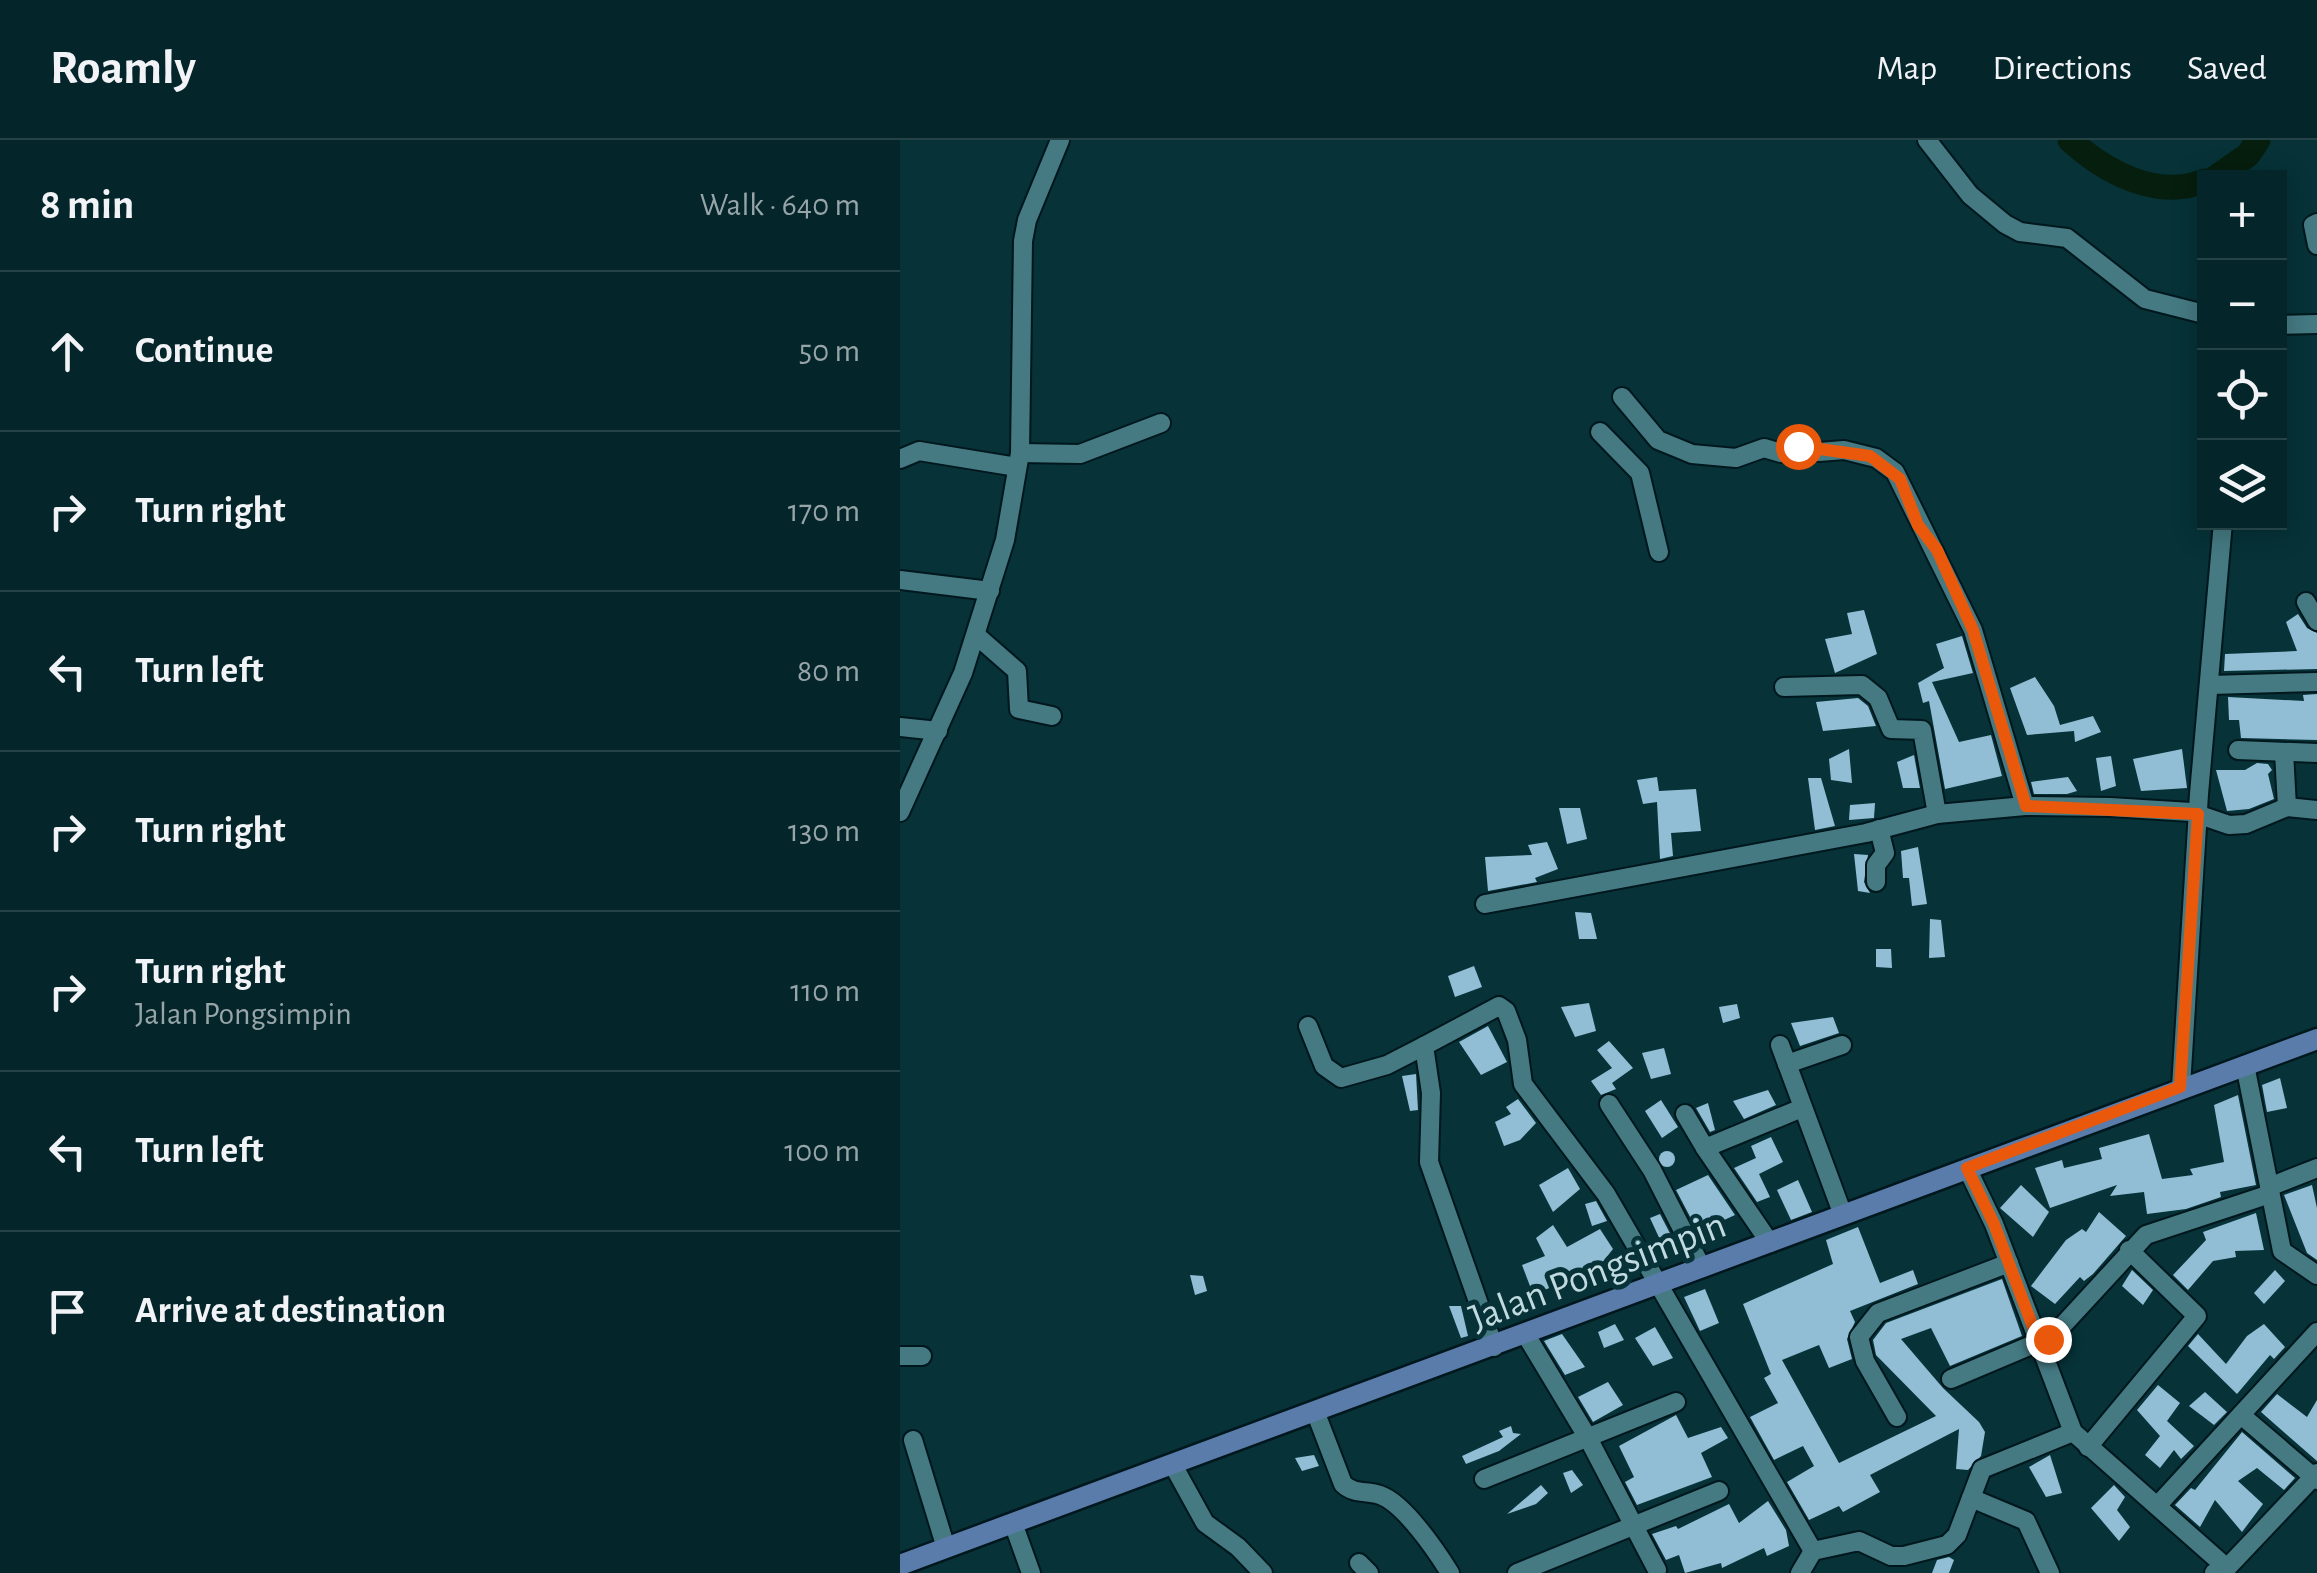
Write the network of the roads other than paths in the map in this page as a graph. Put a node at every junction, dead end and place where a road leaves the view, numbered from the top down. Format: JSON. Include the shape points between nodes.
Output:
{"nodes":[{"id":1,"x":1060,"y":140,"type":"edge"},
{"id":2,"x":1927,"y":140,"type":"edge"},
{"id":3,"x":2317,"y":222,"type":"edge"},
{"id":4,"x":2317,"y":245,"type":"edge"},
{"id":5,"x":2197,"y":312,"type":"edge"},
{"id":6,"x":2317,"y":324,"type":"edge"},
{"id":7,"x":2287,"y":325,"type":"edge"},
{"id":8,"x":1622,"y":396,"type":"dead end"},
{"id":9,"x":1161,"y":424,"type":"dead end"},
{"id":10,"x":1648,"y":429,"type":"junction"},
{"id":11,"x":1600,"y":432,"type":"dead end"},
{"id":12,"x":1623,"y":454,"type":"junction"},
{"id":13,"x":900,"y":458,"type":"edge"},
{"id":14,"x":1018,"y":460,"type":"junction"},
{"id":15,"x":2222,"y":530,"type":"edge"},
{"id":16,"x":1659,"y":552,"type":"dead end"},
{"id":17,"x":900,"y":580,"type":"edge"},
{"id":18,"x":990,"y":591,"type":"junction"},
{"id":19,"x":2306,"y":602,"type":"dead end"},
{"id":20,"x":2317,"y":621,"type":"edge"},
{"id":21,"x":977,"y":636,"type":"junction"},
{"id":22,"x":2317,"y":682,"type":"edge"},
{"id":23,"x":2210,"y":685,"type":"junction"},
{"id":24,"x":1784,"y":687,"type":"dead end"},
{"id":25,"x":1052,"y":716,"type":"dead end"},
{"id":26,"x":900,"y":727,"type":"edge"},
{"id":27,"x":938,"y":732,"type":"junction"},
{"id":28,"x":2238,"y":750,"type":"dead end"},
{"id":29,"x":2284,"y":752,"type":"junction"},
{"id":30,"x":2317,"y":753,"type":"edge"},
{"id":31,"x":2026,"y":806,"type":"junction"},
{"id":32,"x":2287,"y":807,"type":"junction"},
{"id":33,"x":2317,"y":810,"type":"edge"},
{"id":34,"x":900,"y":812,"type":"edge"},
{"id":35,"x":1937,"y":814,"type":"junction"},
{"id":36,"x":2198,"y":814,"type":"junction"},
{"id":37,"x":1879,"y":829,"type":"junction"},
{"id":38,"x":1876,"y":882,"type":"dead end"},
{"id":39,"x":1485,"y":904,"type":"dead end"},
{"id":40,"x":1308,"y":1026,"type":"dead end"},
{"id":41,"x":2317,"y":1038,"type":"edge"},
{"id":42,"x":1780,"y":1045,"type":"dead end"},
{"id":43,"x":1424,"y":1046,"type":"junction"},
{"id":44,"x":1842,"y":1046,"type":"dead end"},
{"id":45,"x":1786,"y":1064,"type":"junction"},
{"id":46,"x":2246,"y":1065,"type":"junction"},
{"id":47,"x":2180,"y":1087,"type":"junction"},
{"id":48,"x":1609,"y":1104,"type":"dead end"},
{"id":49,"x":1802,"y":1108,"type":"junction"},
{"id":50,"x":1685,"y":1114,"type":"dead end"},
{"id":51,"x":1705,"y":1148,"type":"junction"},
{"id":52,"x":1967,"y":1168,"type":"junction"},
{"id":53,"x":2317,"y":1168,"type":"edge"},
{"id":54,"x":2270,"y":1190,"type":"junction"},
{"id":55,"x":1843,"y":1215,"type":"junction"},
{"id":56,"x":1770,"y":1242,"type":"junction"},
{"id":57,"x":2128,"y":1250,"type":"junction"},
{"id":58,"x":2009,"y":1263,"type":"junction"},
{"id":59,"x":1702,"y":1268,"type":"junction"},
{"id":60,"x":2317,"y":1274,"type":"edge"},
{"id":61,"x":1656,"y":1286,"type":"junction"},
{"id":62,"x":2317,"y":1332,"type":"edge"},
{"id":63,"x":1526,"y":1335,"type":"junction"},
{"id":64,"x":2039,"y":1343,"type":"junction"},
{"id":65,"x":1494,"y":1346,"type":"junction"},
{"id":66,"x":900,"y":1356,"type":"edge"},
{"id":67,"x":922,"y":1356,"type":"dead end"},
{"id":68,"x":1950,"y":1379,"type":"dead end"},
{"id":69,"x":1676,"y":1402,"type":"dead end"},
{"id":70,"x":1315,"y":1411,"type":"junction"},
{"id":71,"x":2240,"y":1414,"type":"junction"},
{"id":72,"x":1898,"y":1417,"type":"dead end"},
{"id":73,"x":2072,"y":1432,"type":"junction"},
{"id":74,"x":1588,"y":1438,"type":"junction"},
{"id":75,"x":913,"y":1440,"type":"dead end"},
{"id":76,"x":2088,"y":1447,"type":"junction"},
{"id":77,"x":1174,"y":1464,"type":"junction"},
{"id":78,"x":2316,"y":1477,"type":"edge"},
{"id":79,"x":1484,"y":1479,"type":"dead end"},
{"id":80,"x":1719,"y":1491,"type":"dead end"},
{"id":81,"x":1970,"y":1498,"type":"junction"},
{"id":82,"x":2157,"y":1506,"type":"junction"},
{"id":83,"x":1013,"y":1523,"type":"junction"},
{"id":84,"x":1633,"y":1524,"type":"junction"},
{"id":85,"x":946,"y":1548,"type":"junction"},
{"id":86,"x":1812,"y":1551,"type":"junction"},
{"id":87,"x":900,"y":1565,"type":"edge"},
{"id":88,"x":1656,"y":1570,"type":"dead end"},
{"id":89,"x":2220,"y":1570,"type":"edge"},
{"id":90,"x":1031,"y":1573,"type":"edge"},
{"id":91,"x":1264,"y":1573,"type":"edge"},
{"id":92,"x":1450,"y":1573,"type":"edge"},
{"id":93,"x":1517,"y":1573,"type":"edge"},
{"id":94,"x":1800,"y":1573,"type":"edge"},
{"id":95,"x":2050,"y":1573,"type":"edge"}],
"edges":[{"from":1,"to":14,"type":"street","via":[[1023,241]]},
{"from":2,"to":5,"type":"street","via":[[1970,195],[2005,224],[2066,238],[2145,298]]},
{"from":3,"to":4,"type":"street"},
{"from":6,"to":7,"type":"street"},
{"from":8,"to":10,"type":"street"},
{"from":9,"to":14,"type":"street","via":[[1080,454]]},
{"from":10,"to":12,"type":"street"},
{"from":10,"to":31,"type":"street","via":[[1667,446],[1692,454],[1736,458],[1798,446],[1844,450],[1895,472],[1973,630]]},
{"from":11,"to":12,"type":"street"},
{"from":12,"to":16,"type":"street","via":[[1640,472]]},
{"from":13,"to":14,"type":"street","via":[[919,451]]},
{"from":14,"to":18,"type":"street"},
{"from":15,"to":23,"type":"street"},
{"from":17,"to":18,"type":"street"},
{"from":18,"to":21,"type":"street"},
{"from":19,"to":20,"type":"street"},
{"from":21,"to":25,"type":"street","via":[[1019,674],[1019,709]]},
{"from":21,"to":27,"type":"street"},
{"from":22,"to":23,"type":"street"},
{"from":23,"to":36,"type":"street"},
{"from":24,"to":35,"type":"street","via":[[1862,686],[1878,698],[1892,729],[1922,730]]},
{"from":26,"to":27,"type":"street"},
{"from":27,"to":34,"type":"street"},
{"from":28,"to":29,"type":"street"},
{"from":29,"to":30,"type":"street"},
{"from":29,"to":32,"type":"street"},
{"from":31,"to":35,"type":"street"},
{"from":31,"to":36,"type":"street"},
{"from":32,"to":33,"type":"street"},
{"from":32,"to":36,"type":"street","via":[[2240,825]]},
{"from":35,"to":37,"type":"street"},
{"from":36,"to":47,"type":"street"},
{"from":37,"to":38,"type":"street","via":[[1884,853]]},
{"from":37,"to":39,"type":"street"},
{"from":40,"to":43,"type":"street","via":[[1324,1066],[1341,1078]]},
{"from":41,"to":46,"type":"main road","name":"Jalan Pongsimpin"},
{"from":42,"to":45,"type":"street"},
{"from":43,"to":61,"type":"street","via":[[1491,1008],[1506,1011],[1523,1084],[1606,1194]]},
{"from":43,"to":65,"type":"street","via":[[1432,1093],[1428,1162]]},
{"from":44,"to":45,"type":"street"},
{"from":45,"to":49,"type":"street"},
{"from":46,"to":47,"type":"main road","name":"Jalan Pongsimpin"},
{"from":46,"to":54,"type":"street"},
{"from":47,"to":52,"type":"main road","name":"Jalan Pongsimpin"},
{"from":48,"to":59,"type":"street"},
{"from":49,"to":51,"type":"street"},
{"from":49,"to":55,"type":"street"},
{"from":50,"to":51,"type":"street"},
{"from":51,"to":56,"type":"street"},
{"from":52,"to":55,"type":"main road","name":"Jalan Pongsimpin"},
{"from":52,"to":58,"type":"street"},
{"from":53,"to":54,"type":"street"},
{"from":54,"to":57,"type":"street","via":[[2158,1229]]},
{"from":54,"to":60,"type":"street","via":[[2282,1253]]},
{"from":55,"to":56,"type":"main road","name":"Jalan Pongsimpin"},
{"from":56,"to":59,"type":"main road","name":"Jalan Pongsimpin"},
{"from":57,"to":64,"type":"street","via":[[2054,1336]]},
{"from":57,"to":76,"type":"street","via":[[2196,1316]]},
{"from":58,"to":64,"type":"street"},
{"from":58,"to":72,"type":"street","via":[[1878,1313],[1859,1337],[1864,1361]]},
{"from":59,"to":61,"type":"main road","name":"Jalan Pongsimpin"},
{"from":61,"to":63,"type":"main road","name":"Jalan Pongsimpin"},
{"from":61,"to":86,"type":"street"},
{"from":62,"to":71,"type":"street"},
{"from":63,"to":65,"type":"main road","name":"Jalan Pongsimpin"},
{"from":63,"to":74,"type":"street"},
{"from":64,"to":68,"type":"street"},
{"from":64,"to":73,"type":"street"},
{"from":65,"to":70,"type":"main road","name":"Jalan Pongsimpin"},
{"from":66,"to":67,"type":"street"},
{"from":69,"to":74,"type":"street"},
{"from":70,"to":77,"type":"main road","name":"Jalan Pongsimpin"},
{"from":70,"to":92,"type":"street","via":[[1343,1484],[1388,1499]]},
{"from":71,"to":78,"type":"street"},
{"from":71,"to":82,"type":"street"},
{"from":73,"to":76,"type":"street"},
{"from":73,"to":81,"type":"street","via":[[1986,1466]]},
{"from":74,"to":79,"type":"street"},
{"from":74,"to":84,"type":"street"},
{"from":75,"to":85,"type":"street"},
{"from":76,"to":82,"type":"street"},
{"from":77,"to":83,"type":"main road","name":"Jalan Pongsimpin"},
{"from":77,"to":91,"type":"street","via":[[1205,1523]]},
{"from":78,"to":89,"type":"street"},
{"from":80,"to":84,"type":"street"},
{"from":81,"to":86,"type":"street","via":[[1954,1540],[1934,1550],[1894,1557],[1856,1541]]},
{"from":81,"to":95,"type":"street","via":[[2026,1521]]},
{"from":82,"to":89,"type":"street"},
{"from":83,"to":85,"type":"main road","name":"Jalan Pongsimpin"},
{"from":83,"to":90,"type":"street"},
{"from":84,"to":88,"type":"street"},
{"from":84,"to":93,"type":"street"},
{"from":85,"to":87,"type":"main road","name":"Jalan Pongsimpin"},
{"from":86,"to":94,"type":"street"}]}
